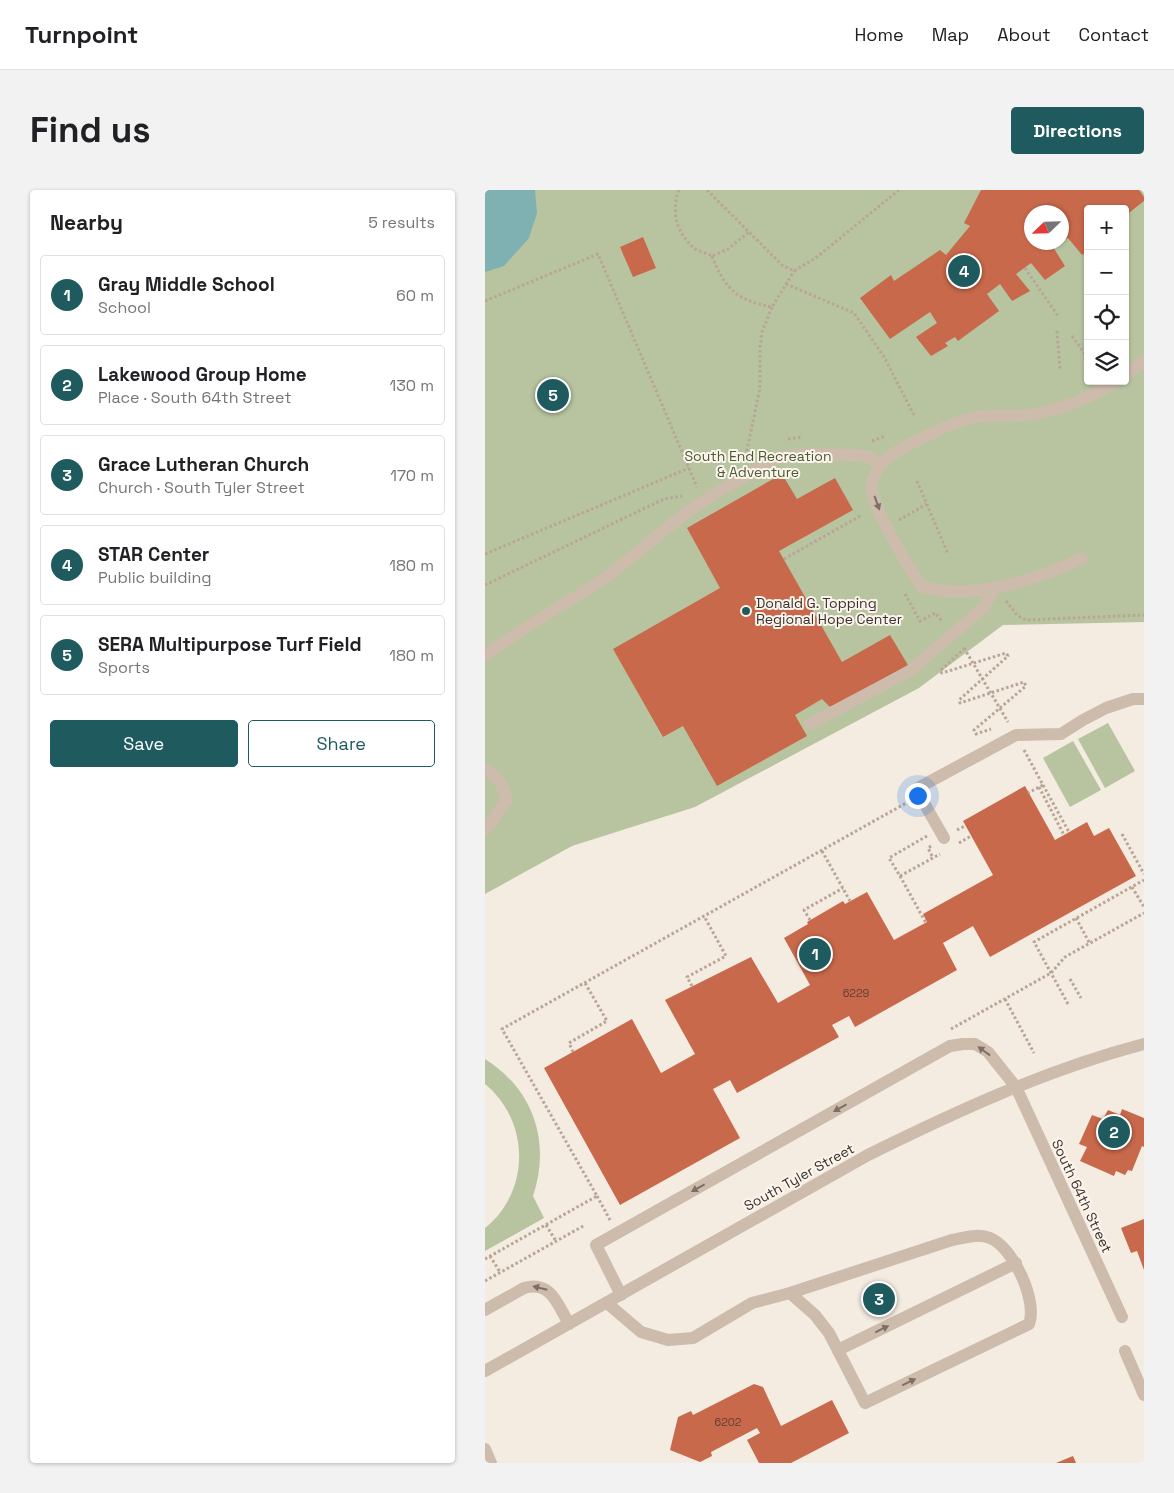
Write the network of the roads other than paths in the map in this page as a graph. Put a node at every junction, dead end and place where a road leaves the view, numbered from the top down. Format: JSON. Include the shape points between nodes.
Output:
{"nodes":[{"id":1,"x":1144,"y":361,"type":"edge"},
{"id":2,"x":1129,"y":372,"type":"edge"},
{"id":3,"x":1109,"y":385,"type":"edge"},
{"id":4,"x":881,"y":464,"type":"junction"},
{"id":5,"x":1082,"y":558,"type":"dead end"},
{"id":6,"x":995,"y":587,"type":"junction"},
{"id":7,"x":485,"y":655,"type":"edge"},
{"id":8,"x":1144,"y":700,"type":"edge"},
{"id":9,"x":810,"y":724,"type":"dead end"},
{"id":10,"x":485,"y":769,"type":"edge"},
{"id":11,"x":485,"y":830,"type":"edge"},
{"id":12,"x":941,"y":834,"type":"road end"},
{"id":13,"x":1144,"y":1044,"type":"edge"},
{"id":14,"x":1016,"y":1087,"type":"junction"},
{"id":15,"x":1015,"y":1262,"type":"junction"},
{"id":16,"x":790,"y":1293,"type":"junction"},
{"id":17,"x":621,"y":1295,"type":"junction"},
{"id":18,"x":607,"y":1303,"type":"junction"},
{"id":19,"x":485,"y":1310,"type":"edge"},
{"id":20,"x":1122,"y":1317,"type":"dead end"},
{"id":21,"x":569,"y":1324,"type":"junction"},
{"id":22,"x":838,"y":1350,"type":"junction"},
{"id":23,"x":1125,"y":1351,"type":"dead end"},
{"id":24,"x":485,"y":1371,"type":"edge"},
{"id":25,"x":1144,"y":1395,"type":"edge"},
{"id":26,"x":485,"y":1449,"type":"edge"},
{"id":27,"x":491,"y":1463,"type":"edge"}],
"edges":[{"from":1,"to":2,"type":"street"},
{"from":3,"to":4,"type":"street","via":[[1059,408],[1024,415],[971,418],[901,449]]},
{"from":4,"to":6,"type":"street","one_way":true,"via":[[871,484],[875,502],[921,586],[935,591],[957,592]]},
{"from":4,"to":7,"type":"street","via":[[866,456],[854,455],[809,454],[777,458],[687,512],[607,576]]},
{"from":5,"to":6,"type":"street","via":[[1035,577]]},
{"from":6,"to":9,"type":"street","via":[[983,608],[910,670]]},
{"from":8,"to":12,"type":"street","via":[[1133,699],[1106,708],[1061,734],[1016,735],[916,789]]},
{"from":10,"to":11,"type":"street","via":[[503,787],[507,800]]},
{"from":13,"to":14,"type":"street","name":"South Tyler Street","via":[[1101,1055]]},
{"from":14,"to":17,"type":"street","name":"South Tyler Street","via":[[869,1155]]},
{"from":14,"to":17,"type":"street","name":"South 64th Street","one_way":true,"via":[[988,1052],[975,1044],[950,1046],[595,1245]]},
{"from":14,"to":20,"type":"street","name":"South 64th Street"},
{"from":15,"to":16,"type":"street","via":[[990,1238],[976,1236],[952,1240]]},
{"from":22,"to":15,"type":"street","one_way":true},
{"from":22,"to":15,"type":"street","one_way":true,"via":[[865,1403],[1029,1324],[1033,1315]]},
{"from":16,"to":18,"type":"street","via":[[752,1303],[693,1338],[668,1340],[641,1332]]},
{"from":16,"to":22,"type":"street","via":[[815,1315]]},
{"from":17,"to":18,"type":"street","name":"South Tyler Street"},
{"from":18,"to":21,"type":"street","name":"South Tyler Street"},
{"from":21,"to":19,"type":"street","one_way":true,"via":[[549,1290],[542,1287],[524,1288]]},
{"from":21,"to":24,"type":"street","name":"South Tyler Street"},
{"from":23,"to":25,"type":"street"},
{"from":26,"to":27,"type":"street"}]}
